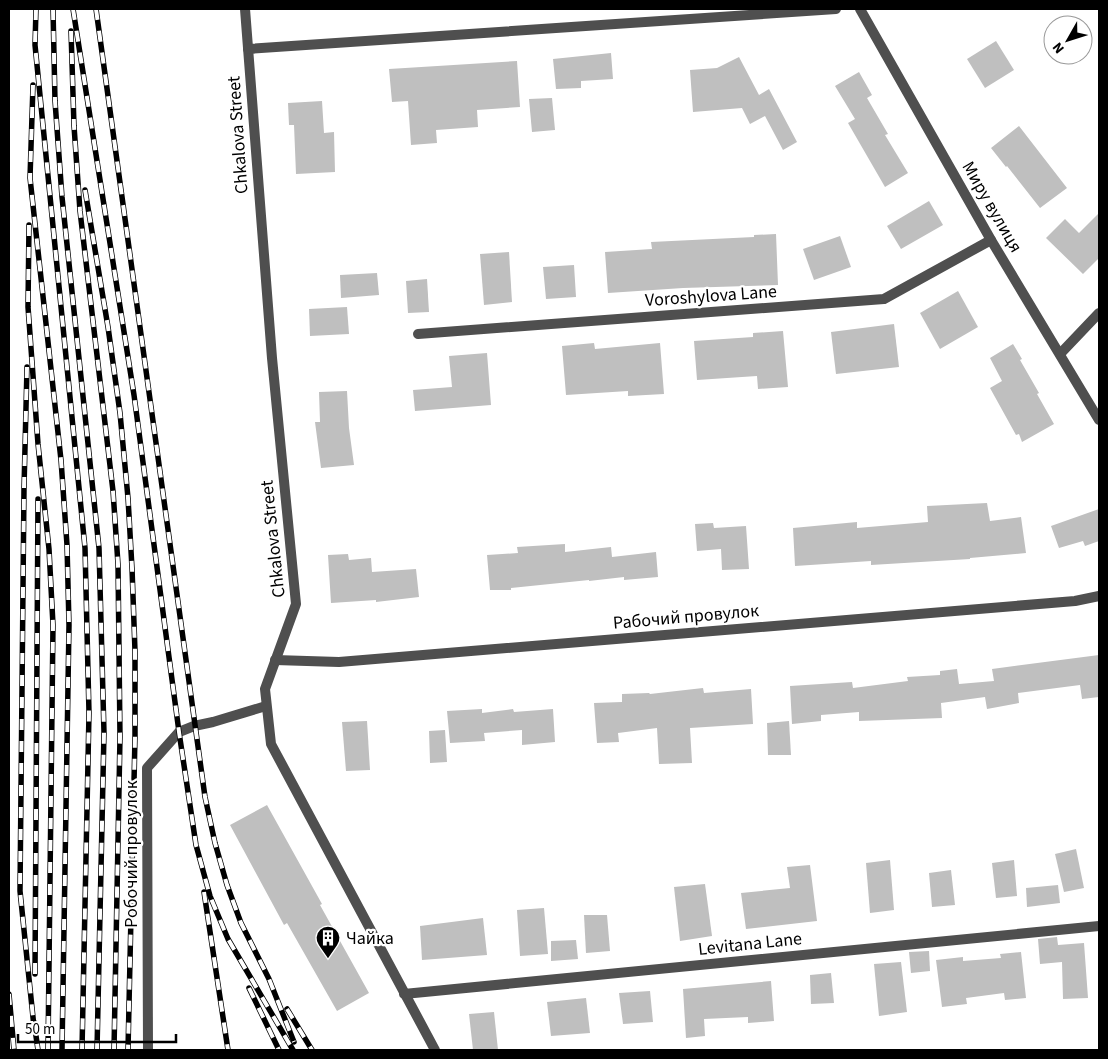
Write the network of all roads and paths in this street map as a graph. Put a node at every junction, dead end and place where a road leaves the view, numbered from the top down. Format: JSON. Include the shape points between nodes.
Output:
{"nodes":[{"id":1,"x":245,"y":9,"type":"edge"},
{"id":2,"x":836,"y":9,"type":"edge"},
{"id":3,"x":860,"y":9,"type":"edge"},
{"id":4,"x":248,"y":49,"type":"junction"},
{"id":5,"x":991,"y":240,"type":"junction"},
{"id":6,"x":1099,"y":313,"type":"edge"},
{"id":7,"x":418,"y":334,"type":"dead end"},
{"id":8,"x":1060,"y":354,"type":"junction"},
{"id":9,"x":1099,"y":420,"type":"edge"},
{"id":10,"x":1099,"y":596,"type":"edge"},
{"id":11,"x":275,"y":660,"type":"junction"},
{"id":12,"x":266,"y":706,"type":"junction"},
{"id":13,"x":1099,"y":926,"type":"edge"},
{"id":14,"x":404,"y":994,"type":"junction"},
{"id":15,"x":148,"y":1050,"type":"edge"},
{"id":16,"x":434,"y":1050,"type":"edge"}],
"edges":[{"from":1,"to":4,"type":"street","name":"Chkalova Street"},
{"from":2,"to":4,"type":"street"},
{"from":3,"to":5,"type":"street","name":"Миру вулиця"},
{"from":4,"to":11,"type":"street","name":"Chkalova Street","via":[[272,358],[296,604]]},
{"from":5,"to":7,"type":"street","name":"Voroshylova Lane","via":[[884,299]]},
{"from":5,"to":8,"type":"street","name":"Миру вулиця"},
{"from":6,"to":8,"type":"street"},
{"from":8,"to":9,"type":"street","name":"Миру вулиця"},
{"from":10,"to":11,"type":"street","name":"Рабочий провулок","via":[[1065,602],[339,662]]},
{"from":11,"to":12,"type":"street","name":"Chkalova Street","via":[[264,689]]},
{"from":12,"to":14,"type":"street","name":"Chkalova Street","via":[[271,744]]},
{"from":12,"to":15,"type":"street","name":"Робочий провулок","via":[[179,732],[147,768]]},
{"from":13,"to":14,"type":"street","name":"Levitana Lane"},
{"from":14,"to":16,"type":"street","name":"Chkalova Street"}]}
